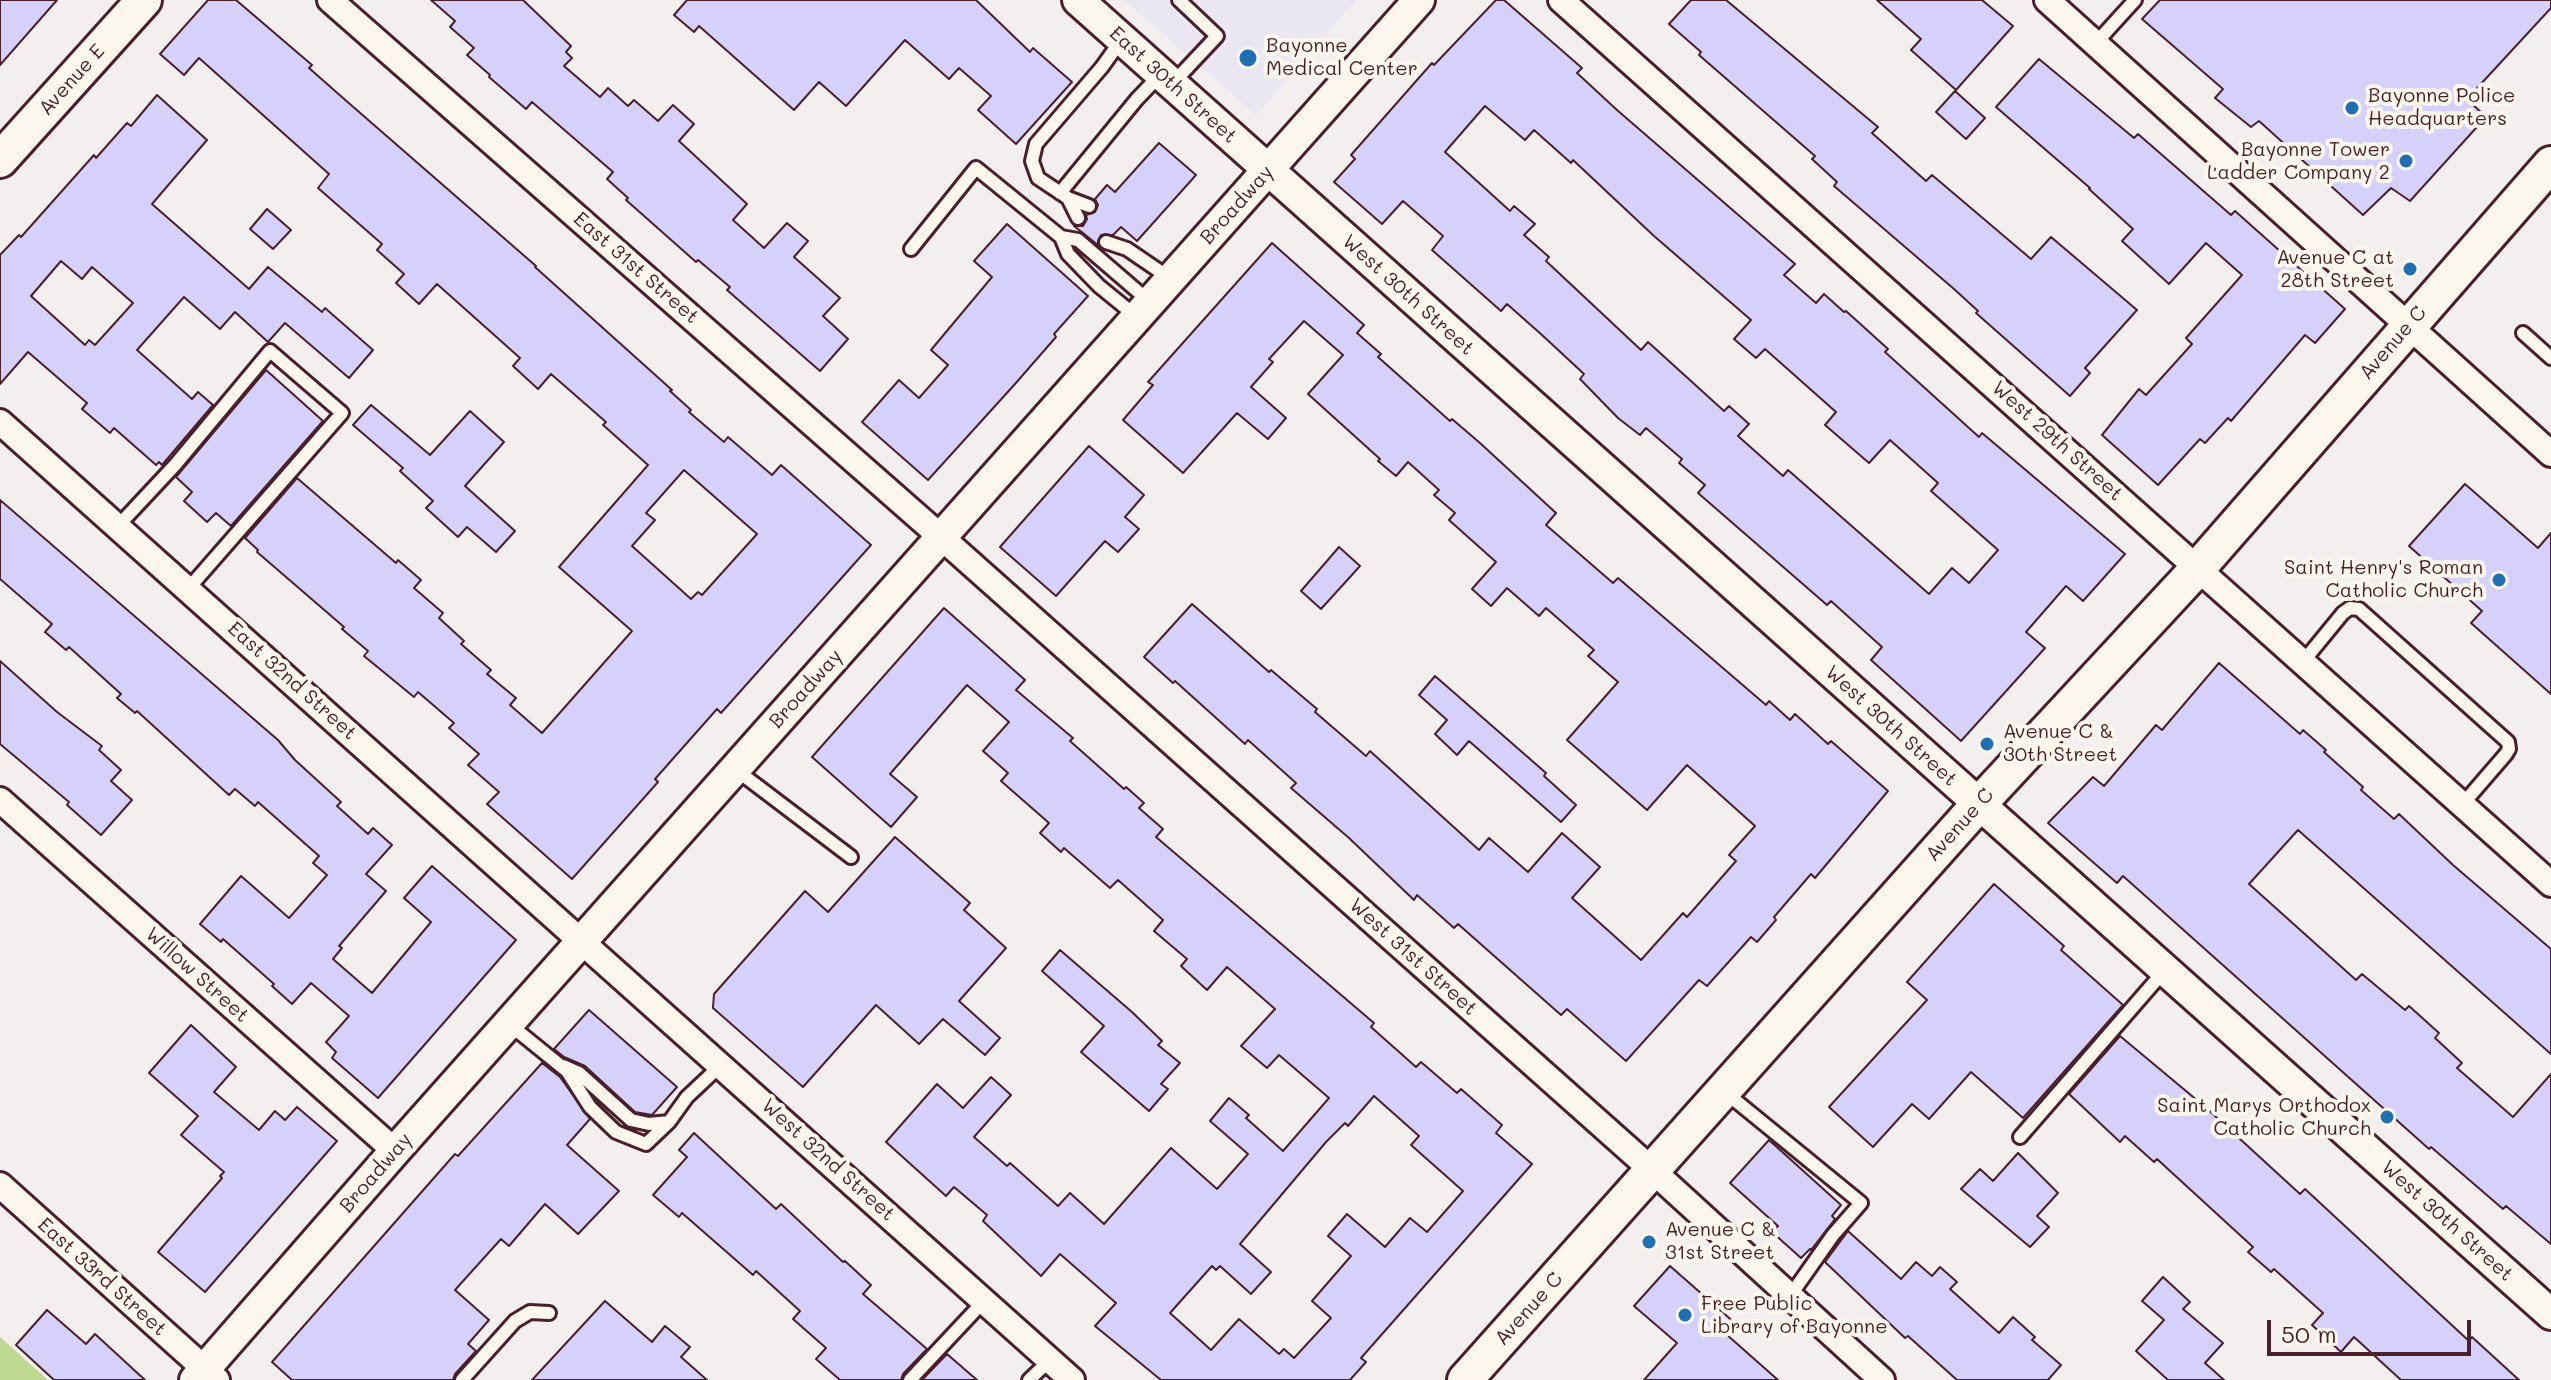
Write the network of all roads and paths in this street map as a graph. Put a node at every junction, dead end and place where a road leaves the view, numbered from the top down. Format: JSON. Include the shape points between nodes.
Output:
{"nodes":[{"id":1,"x":144,"y":0,"type":"edge"},
{"id":2,"x":330,"y":0,"type":"edge"},
{"id":3,"x":1078,"y":0,"type":"edge"},
{"id":4,"x":1179,"y":0,"type":"edge"},
{"id":5,"x":1419,"y":0,"type":"edge"},
{"id":6,"x":1561,"y":0,"type":"edge"},
{"id":7,"x":2135,"y":0,"type":"edge"},
{"id":8,"x":2056,"y":3,"type":"edge"},
{"id":9,"x":1122,"y":39,"type":"junction"},
{"id":10,"x":2095,"y":44,"type":"junction"},
{"id":11,"x":1167,"y":79,"type":"junction"},
{"id":12,"x":0,"y":160,"type":"edge"},
{"id":13,"x":2551,"y":164,"type":"edge"},
{"id":14,"x":1268,"y":170,"type":"junction"},
{"id":15,"x":1064,"y":196,"type":"junction"},
{"id":16,"x":1089,"y":206,"type":"dead end"},
{"id":17,"x":1078,"y":218,"type":"dead end"},
{"id":18,"x":1117,"y":231,"type":"dead end"},
{"id":19,"x":1061,"y":237,"type":"junction"},
{"id":20,"x":1106,"y":242,"type":"dead end"},
{"id":21,"x":911,"y":249,"type":"dead end"},
{"id":22,"x":1127,"y":249,"type":"junction"},
{"id":23,"x":1171,"y":279,"type":"junction"},
{"id":24,"x":1144,"y":310,"type":"junction"},
{"id":25,"x":2407,"y":326,"type":"junction"},
{"id":26,"x":2523,"y":333,"type":"dead end"},
{"id":27,"x":2551,"y":358,"type":"edge"},
{"id":28,"x":0,"y":422,"type":"edge"},
{"id":29,"x":2551,"y":454,"type":"edge"},
{"id":30,"x":118,"y":526,"type":"junction"},
{"id":31,"x":941,"y":537,"type":"junction"},
{"id":32,"x":2199,"y":567,"type":"junction"},
{"id":33,"x":188,"y":589,"type":"junction"},
{"id":34,"x":2302,"y":663,"type":"junction"},
{"id":35,"x":735,"y":769,"type":"junction"},
{"id":36,"x":0,"y":800,"type":"edge"},
{"id":37,"x":1979,"y":804,"type":"junction"},
{"id":38,"x":2462,"y":805,"type":"junction"},
{"id":39,"x":851,"y":857,"type":"dead end"},
{"id":40,"x":2551,"y":884,"type":"edge"},
{"id":41,"x":583,"y":941,"type":"junction"},
{"id":42,"x":2165,"y":970,"type":"junction"},
{"id":43,"x":509,"y":1024,"type":"junction"},
{"id":44,"x":560,"y":1065,"type":"junction"},
{"id":45,"x":721,"y":1065,"type":"junction"},
{"id":46,"x":1723,"y":1090,"type":"junction"},
{"id":47,"x":669,"y":1122,"type":"junction"},
{"id":48,"x":2020,"y":1137,"type":"dead end"},
{"id":49,"x":395,"y":1151,"type":"junction"},
{"id":50,"x":1652,"y":1170,"type":"junction"},
{"id":51,"x":0,"y":1185,"type":"edge"},
{"id":52,"x":1790,"y":1296,"type":"junction"},
{"id":53,"x":984,"y":1301,"type":"junction"},
{"id":54,"x":549,"y":1313,"type":"dead end"},
{"id":55,"x":2551,"y":1314,"type":"edge"},
{"id":56,"x":1050,"y":1360,"type":"junction"},
{"id":57,"x":206,"y":1376,"type":"edge"},
{"id":58,"x":462,"y":1380,"type":"edge"},
{"id":59,"x":910,"y":1380,"type":"edge"},
{"id":60,"x":1029,"y":1380,"type":"edge"},
{"id":61,"x":1072,"y":1380,"type":"edge"},
{"id":62,"x":1465,"y":1380,"type":"edge"},
{"id":63,"x":1882,"y":1380,"type":"edge"}],
"edges":[{"from":1,"to":12,"type":"main road","name":"Avenue E"},
{"from":2,"to":31,"type":"street","name":"East 31st Street"},
{"from":3,"to":9,"type":"street","name":"East 30th Street"},
{"from":4,"to":11,"type":"lane","via":[[1217,36]]},
{"from":5,"to":14,"type":"street","name":"Broadway"},
{"from":6,"to":32,"type":"street","name":"West 29th Street"},
{"from":7,"to":10,"type":"lane"},
{"from":8,"to":10,"type":"street"},
{"from":9,"to":11,"type":"street","name":"East 30th Street"},
{"from":9,"to":15,"type":"lane","via":[[1036,144],[1032,161],[1038,178]]},
{"from":10,"to":25,"type":"street"},
{"from":11,"to":14,"type":"street","name":"East 30th Street"},
{"from":11,"to":15,"type":"lane","via":[[1137,99]]},
{"from":13,"to":25,"type":"main road","name":"Avenue C"},
{"from":14,"to":23,"type":"street","name":"Broadway"},
{"from":14,"to":37,"type":"street","name":"West 30th Street"},
{"from":15,"to":16,"type":"lane"},
{"from":15,"to":17,"type":"lane"},
{"from":18,"to":22,"type":"lane"},
{"from":19,"to":21,"type":"lane","via":[[976,168]]},
{"from":19,"to":24,"type":"lane","via":[[1078,240]]},
{"from":19,"to":24,"type":"lane","via":[[1068,254],[1099,286]]},
{"from":20,"to":22,"type":"lane"},
{"from":22,"to":23,"type":"lane"},
{"from":23,"to":24,"type":"street","name":"Broadway"},
{"from":24,"to":31,"type":"street","name":"Broadway"},
{"from":25,"to":29,"type":"street"},
{"from":25,"to":32,"type":"main road","name":"Avenue C"},
{"from":26,"to":27,"type":"lane"},
{"from":28,"to":30,"type":"street","name":"East 32nd Street"},
{"from":30,"to":33,"type":"street","name":"East 32nd Street"},
{"from":30,"to":33,"type":"lane","via":[[270,351],[342,413]]},
{"from":31,"to":35,"type":"street","name":"Broadway"},
{"from":31,"to":50,"type":"street","name":"West 31st Street"},
{"from":32,"to":34,"type":"street","name":"West 29th Street"},
{"from":32,"to":37,"type":"main road","name":"Avenue C"},
{"from":33,"to":41,"type":"street","name":"East 32nd Street"},
{"from":34,"to":38,"type":"street","name":"West 29th Street"},
{"from":34,"to":38,"type":"lane","via":[[2350,608],[2359,609],[2508,742],[2506,754]]},
{"from":35,"to":39,"type":"lane"},
{"from":35,"to":41,"type":"street","name":"Broadway"},
{"from":36,"to":49,"type":"street","name":"Willow Street"},
{"from":37,"to":42,"type":"street","name":"West 30th Street"},
{"from":37,"to":46,"type":"main road","name":"Avenue C"},
{"from":38,"to":40,"type":"street","name":"West 29th Street"},
{"from":41,"to":43,"type":"street","name":"Broadway"},
{"from":41,"to":45,"type":"street","name":"West 32nd Street"},
{"from":42,"to":48,"type":"lane"},
{"from":42,"to":55,"type":"street","name":"West 30th Street"},
{"from":43,"to":44,"type":"lane"},
{"from":43,"to":49,"type":"street","name":"Broadway"},
{"from":44,"to":47,"type":"lane","via":[[579,1073],[631,1120]]},
{"from":44,"to":47,"type":"lane","via":[[616,1132],[646,1144]]},
{"from":45,"to":47,"type":"lane"},
{"from":45,"to":53,"type":"street","name":"West 32nd Street"},
{"from":46,"to":50,"type":"main road","name":"Avenue C"},
{"from":46,"to":52,"type":"lane","via":[[1861,1203]]},
{"from":49,"to":57,"type":"street","name":"Broadway"},
{"from":50,"to":52,"type":"street","name":"West 31st Street"},
{"from":50,"to":62,"type":"main road","name":"Avenue C"},
{"from":51,"to":57,"type":"street","name":"East 33rd Street"},
{"from":52,"to":63,"type":"street","name":"West 31st Street"},
{"from":53,"to":56,"type":"street","name":"West 32nd Street"},
{"from":53,"to":59,"type":"lane"},
{"from":54,"to":58,"type":"lane","via":[[530,1312],[515,1321]]},
{"from":56,"to":60,"type":"lane"},
{"from":56,"to":61,"type":"street","name":"West 32nd Street"}]}
